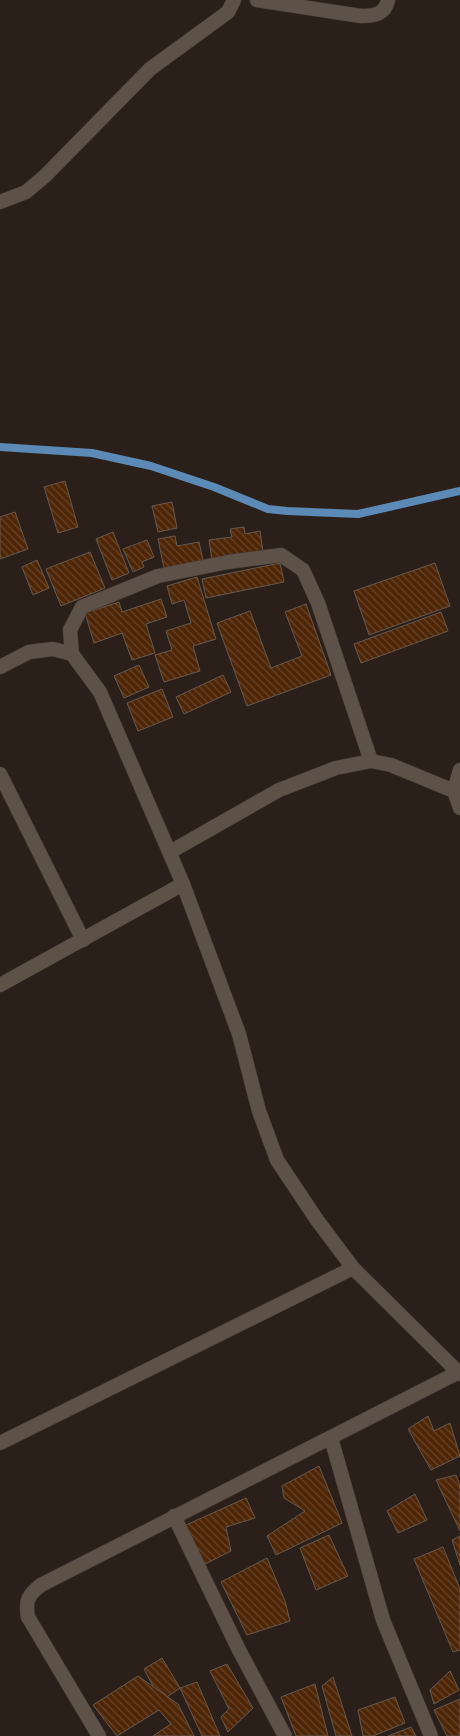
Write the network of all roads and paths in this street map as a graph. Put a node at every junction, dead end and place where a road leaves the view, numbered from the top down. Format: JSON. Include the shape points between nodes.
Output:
{"nodes":[{"id":1,"x":234,"y":0,"type":"edge"},
{"id":2,"x":257,"y":0,"type":"edge"},
{"id":3,"x":388,"y":0,"type":"edge"},
{"id":4,"x":0,"y":202,"type":"edge"},
{"id":5,"x":72,"y":654,"type":"junction"},
{"id":6,"x":0,"y":667,"type":"edge"},
{"id":7,"x":371,"y":761,"type":"junction"},
{"id":8,"x":460,"y":770,"type":"edge"},
{"id":9,"x":0,"y":774,"type":"edge"},
{"id":10,"x":454,"y":791,"type":"junction"},
{"id":11,"x":460,"y":808,"type":"edge"},
{"id":12,"x":170,"y":852,"type":"junction"},
{"id":13,"x":183,"y":884,"type":"junction"},
{"id":14,"x":83,"y":940,"type":"junction"},
{"id":15,"x":0,"y":985,"type":"edge"},
{"id":16,"x":353,"y":1268,"type":"junction"},
{"id":17,"x":459,"y":1373,"type":"edge"},
{"id":18,"x":331,"y":1438,"type":"junction"},
{"id":19,"x":0,"y":1443,"type":"edge"},
{"id":20,"x":174,"y":1516,"type":"junction"},
{"id":21,"x":99,"y":1736,"type":"edge"},
{"id":22,"x":285,"y":1736,"type":"edge"},
{"id":23,"x":431,"y":1736,"type":"edge"}],
"edges":[{"from":1,"to":4,"type":"street","via":[[228,12],[150,69],[45,176],[26,192]]},
{"from":2,"to":3,"type":"street","via":[[376,16],[386,8]]},
{"from":5,"to":6,"type":"street","via":[[53,648],[29,652]]},
{"from":5,"to":7,"type":"street","via":[[70,630],[82,607],[158,576],[281,554],[303,570],[318,603]]},
{"from":5,"to":12,"type":"street","via":[[100,692]]},
{"from":7,"to":10,"type":"street","via":[[392,765]]},
{"from":7,"to":12,"type":"street","via":[[336,768],[279,790]]},
{"from":8,"to":10,"type":"street"},
{"from":9,"to":14,"type":"street"},
{"from":10,"to":11,"type":"street"},
{"from":12,"to":13,"type":"street"},
{"from":13,"to":14,"type":"street"},
{"from":13,"to":16,"type":"street","via":[[239,1034],[259,1110],[277,1160]]},
{"from":14,"to":15,"type":"street"},
{"from":16,"to":17,"type":"street"},
{"from":16,"to":19,"type":"street"},
{"from":17,"to":18,"type":"street"},
{"from":18,"to":20,"type":"street"},
{"from":18,"to":23,"type":"street","via":[[383,1620]]},
{"from":20,"to":21,"type":"street","via":[[30,1593],[26,1605],[28,1618]]},
{"from":20,"to":22,"type":"street"}]}
